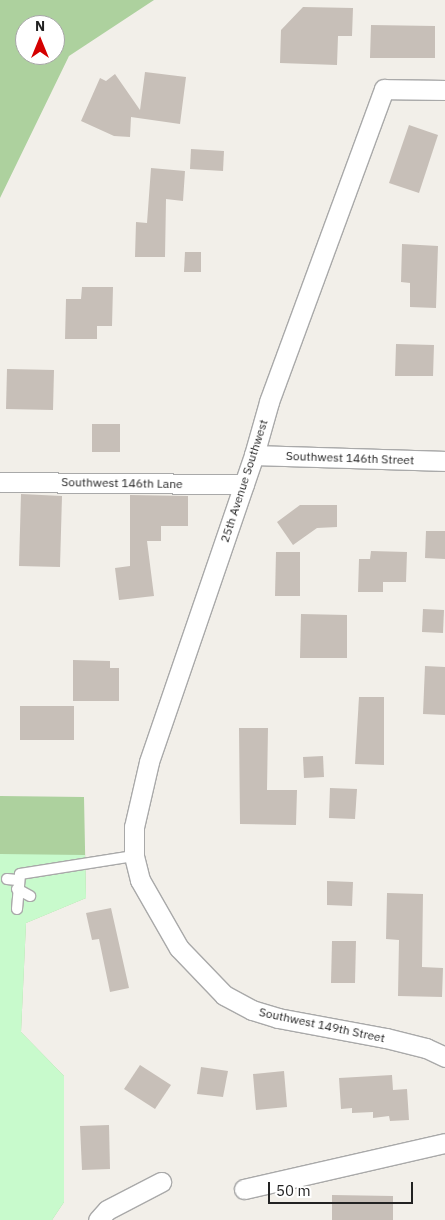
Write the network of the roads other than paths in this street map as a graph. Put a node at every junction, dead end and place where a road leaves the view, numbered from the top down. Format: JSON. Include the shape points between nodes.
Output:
{"nodes":[{"id":1,"x":445,"y":90,"type":"edge"},
{"id":2,"x":254,"y":455,"type":"junction"},
{"id":3,"x":445,"y":461,"type":"edge"},
{"id":4,"x":0,"y":482,"type":"edge"},
{"id":5,"x":244,"y":484,"type":"junction"},
{"id":6,"x":134,"y":856,"type":"junction"},
{"id":7,"x":140,"y":880,"type":"joint"},
{"id":8,"x":14,"y":883,"type":"junction"},
{"id":9,"x":30,"y":896,"type":"dead end"},
{"id":10,"x":17,"y":909,"type":"dead end"},
{"id":11,"x":445,"y":1056,"type":"edge"},
{"id":12,"x":445,"y":1143,"type":"edge"},
{"id":13,"x":161,"y":1182,"type":"dead end"},
{"id":14,"x":244,"y":1189,"type":"dead end"},
{"id":15,"x":98,"y":1220,"type":"edge"}],
"edges":[{"from":1,"to":2,"type":"street","name":"25th Avenue Southwest","via":[[384,89],[269,402]]},
{"from":2,"to":3,"type":"street","name":"Southwest 146th Street"},
{"from":2,"to":5,"type":"street","name":"25th Avenue Southwest"},
{"from":4,"to":5,"type":"street","name":"Southwest 146th Lane"},
{"from":5,"to":6,"type":"street","name":"25th Avenue Southwest","via":[[149,762],[138,801]]},
{"from":6,"to":7,"type":"street","name":"25th Avenue Southwest"},
{"from":6,"to":8,"type":"lane","via":[[26,872],[20,874]]},
{"from":7,"to":11,"type":"street","name":"Southwest 149th Street","via":[[179,948],[224,995],[252,1010],[278,1018],[386,1038]]},
{"from":8,"to":9,"type":"lane"},
{"from":8,"to":10,"type":"lane"},
{"from":12,"to":14,"type":"street"},
{"from":13,"to":15,"type":"street","via":[[107,1210]]}]}
